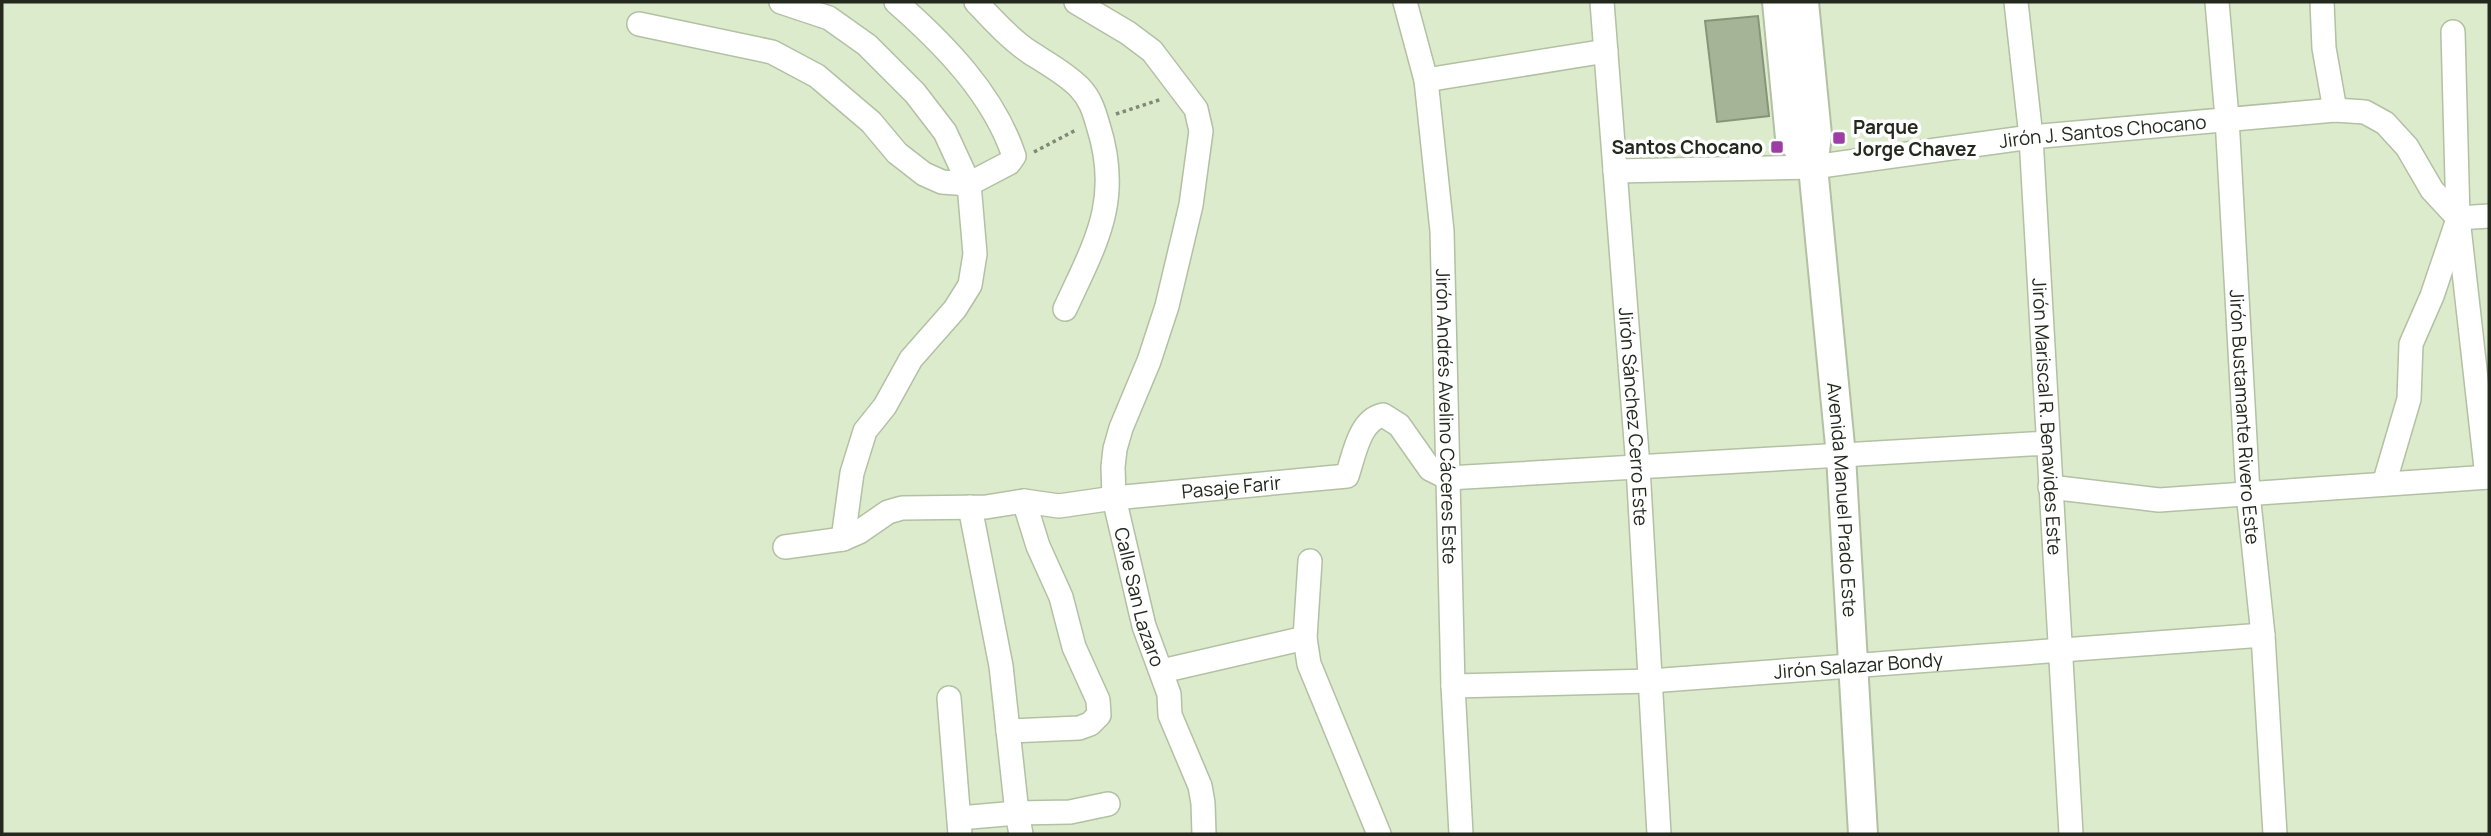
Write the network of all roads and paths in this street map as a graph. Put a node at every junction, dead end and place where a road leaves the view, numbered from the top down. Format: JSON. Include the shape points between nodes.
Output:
{"nodes":[{"id":1,"x":781,"y":2,"type":"edge"},
{"id":2,"x":896,"y":2,"type":"edge"},
{"id":3,"x":976,"y":2,"type":"edge"},
{"id":4,"x":1076,"y":2,"type":"edge"},
{"id":5,"x":1405,"y":2,"type":"edge"},
{"id":6,"x":1602,"y":2,"type":"edge"},
{"id":7,"x":1777,"y":2,"type":"edge"},
{"id":8,"x":1804,"y":2,"type":"edge"},
{"id":9,"x":2016,"y":2,"type":"edge"},
{"id":10,"x":2217,"y":2,"type":"edge"},
{"id":11,"x":2322,"y":2,"type":"edge"},
{"id":12,"x":639,"y":24,"type":"dead end"},
{"id":13,"x":2453,"y":32,"type":"dead end"},
{"id":14,"x":1606,"y":51,"type":"junction"},
{"id":15,"x":1426,"y":80,"type":"junction"},
{"id":16,"x":2335,"y":110,"type":"junction"},
{"id":17,"x":2227,"y":118,"type":"junction"},
{"id":18,"x":2031,"y":137,"type":"junction"},
{"id":19,"x":1813,"y":167,"type":"junction"},
{"id":20,"x":1615,"y":171,"type":"junction"},
{"id":21,"x":970,"y":184,"type":"junction"},
{"id":22,"x":2489,"y":216,"type":"edge"},
{"id":23,"x":2458,"y":218,"type":"junction"},
{"id":24,"x":1065,"y":309,"type":"dead end"},
{"id":25,"x":2048,"y":443,"type":"junction"},
{"id":26,"x":1841,"y":456,"type":"junction"},
{"id":27,"x":1638,"y":467,"type":"junction"},
{"id":28,"x":2488,"y":477,"type":"edge"},
{"id":29,"x":1448,"y":478,"type":"junction"},
{"id":30,"x":2384,"y":484,"type":"junction"},
{"id":31,"x":2050,"y":488,"type":"junction"},
{"id":32,"x":2248,"y":493,"type":"junction"},
{"id":33,"x":1114,"y":498,"type":"junction"},
{"id":34,"x":1024,"y":501,"type":"junction"},
{"id":35,"x":970,"y":508,"type":"junction"},
{"id":36,"x":843,"y":538,"type":"junction"},
{"id":37,"x":785,"y":547,"type":"dead end"},
{"id":38,"x":1310,"y":561,"type":"dead end"},
{"id":39,"x":2263,"y":635,"type":"junction"},
{"id":40,"x":1305,"y":638,"type":"junction"},
{"id":41,"x":2059,"y":651,"type":"junction"},
{"id":42,"x":1853,"y":667,"type":"junction"},
{"id":43,"x":1161,"y":671,"type":"junction"},
{"id":44,"x":1650,"y":681,"type":"junction"},
{"id":45,"x":1453,"y":686,"type":"junction"},
{"id":46,"x":949,"y":698,"type":"dead end"},
{"id":47,"x":1008,"y":732,"type":"junction"},
{"id":48,"x":1108,"y":804,"type":"dead end"},
{"id":49,"x":1019,"y":823,"type":"edge"},
{"id":50,"x":960,"y":826,"type":"edge"},
{"id":51,"x":1204,"y":834,"type":"edge"},
{"id":52,"x":1379,"y":834,"type":"edge"},
{"id":53,"x":1461,"y":834,"type":"edge"},
{"id":54,"x":1659,"y":834,"type":"edge"},
{"id":55,"x":1863,"y":834,"type":"edge"},
{"id":56,"x":2071,"y":834,"type":"edge"},
{"id":57,"x":2275,"y":834,"type":"edge"}],
"edges":[{"from":1,"to":21,"type":"street","via":[[829,18],[867,45],[915,93],[945,132]]},
{"from":2,"to":21,"type":"street","via":[[959,63],[1001,122],[1012,148],[1014,156],[1009,163]]},
{"from":3,"to":24,"type":"street","via":[[1029,52],[1082,89],[1092,104],[1106,150],[1108,201],[1096,243]]},
{"from":4,"to":33,"type":"street","name":"Calle San Lazaro","via":[[1152,51],[1196,109],[1201,131],[1191,205],[1167,306],[1115,449]]},
{"from":5,"to":15,"type":"street","name":"Jirón Andrés Avelino Cáceres Este"},
{"from":6,"to":14,"type":"street","name":"Jirón Sánchez Cerro Este"},
{"from":7,"to":19,"type":"street","via":[[1790,138]]},
{"from":8,"to":19,"type":"street","name":"Avenida Manuel Prado Este","via":[[1817,135]]},
{"from":9,"to":18,"type":"street","name":"Jirón Mariscal R. Benavides Este"},
{"from":10,"to":17,"type":"street","name":"Jirón Bustamante Rivero Este"},
{"from":11,"to":16,"type":"street","via":[[2324,48]]},
{"from":12,"to":21,"type":"street","via":[[772,52],[817,76],[872,122],[897,153],[923,174],[942,182]]},
{"from":13,"to":23,"type":"street"},
{"from":14,"to":15,"type":"street"},
{"from":14,"to":20,"type":"street","name":"Jirón Sánchez Cerro Este"},
{"from":15,"to":29,"type":"street","name":"Jirón Andrés Avelino Cáceres Este","via":[[1442,231]]},
{"from":16,"to":17,"type":"street","name":"Jirón J. Santos Chocano"},
{"from":16,"to":23,"type":"street","name":"Jirón J. Santos Chocano","via":[[2365,112],[2385,123],[2407,147],[2432,190]]},
{"from":17,"to":18,"type":"street","name":"Jirón J. Santos Chocano"},
{"from":17,"to":32,"type":"street","name":"Jirón Bustamante Rivero Este"},
{"from":18,"to":19,"type":"street","name":"Jirón J. Santos Chocano"},
{"from":18,"to":25,"type":"street","name":"Jirón Mariscal R. Benavides Este"},
{"from":19,"to":20,"type":"street","name":"Jirón J. Santos Chocano"},
{"from":19,"to":26,"type":"street","name":"Avenida Manuel Prado Este"},
{"from":20,"to":27,"type":"street","name":"Jirón Sánchez Cerro Este"},
{"from":21,"to":36,"type":"street","via":[[975,254],[970,285],[911,359],[885,406],[865,430],[852,473]]},
{"from":22,"to":23,"type":"street"},
{"from":23,"to":28,"type":"street"},
{"from":23,"to":30,"type":"street","via":[[2411,344],[2409,399]]},
{"from":25,"to":26,"type":"street"},
{"from":25,"to":31,"type":"street","name":"Jirón Mariscal R. Benavides Este"},
{"from":26,"to":27,"type":"street"},
{"from":26,"to":42,"type":"street","name":"Avenida Manuel Prado Este"},
{"from":27,"to":29,"type":"street"},
{"from":27,"to":44,"type":"street","name":"Jirón Sánchez Cerro Este"},
{"from":28,"to":30,"type":"street"},
{"from":29,"to":33,"type":"street","name":"Pasaje Farir","via":[[1430,469],[1399,425],[1383,415],[1366,425],[1347,477]]},
{"from":29,"to":45,"type":"street","name":"Jirón Andrés Avelino Cáceres Este"},
{"from":30,"to":32,"type":"street"},
{"from":31,"to":32,"type":"street","via":[[2159,500]]},
{"from":31,"to":41,"type":"street","name":"Jirón Mariscal R. Benavides Este"},
{"from":32,"to":39,"type":"street","name":"Jirón Bustamante Rivero Este"},
{"from":33,"to":34,"type":"street","name":"Pasaje Farir","via":[[1059,506]]},
{"from":33,"to":43,"type":"street","name":"Calle San Lazaro","via":[[1144,626]]},
{"from":34,"to":35,"type":"street","name":"Pasaje Farir"},
{"from":34,"to":47,"type":"street","via":[[1074,647],[1098,699],[1099,715],[1079,729]]},
{"from":35,"to":36,"type":"street","name":"Pasaje Farir","via":[[902,508]]},
{"from":35,"to":47,"type":"street","via":[[1001,666]]},
{"from":36,"to":37,"type":"street","name":"Pasaje Farir"},
{"from":38,"to":40,"type":"street"},
{"from":39,"to":41,"type":"street","name":"Jirón Salazar Bondy"},
{"from":39,"to":57,"type":"street","name":"Jirón Bustamante Rivero Este"},
{"from":40,"to":43,"type":"street"},
{"from":40,"to":52,"type":"street","via":[[1309,664]]},
{"from":41,"to":42,"type":"street","name":"Jirón Salazar Bondy"},
{"from":41,"to":56,"type":"street","name":"Jirón Mariscal R. Benavides Este"},
{"from":42,"to":44,"type":"street","name":"Jirón Salazar Bondy"},
{"from":42,"to":55,"type":"street","name":"Avenida Manuel Prado Este"},
{"from":43,"to":51,"type":"street","name":"Calle San Lazaro","via":[[1170,715],[1200,786]]},
{"from":44,"to":45,"type":"street","name":"Jirón Salazar Bondy"},
{"from":44,"to":54,"type":"street","name":"Jirón Sánchez Cerro Este"},
{"from":45,"to":53,"type":"street","name":"Jirón Andrés Avelino Cáceres Este"},
{"from":46,"to":50,"type":"street"},
{"from":47,"to":49,"type":"street"},
{"from":48,"to":49,"type":"street"},
{"from":49,"to":50,"type":"street"}]}
